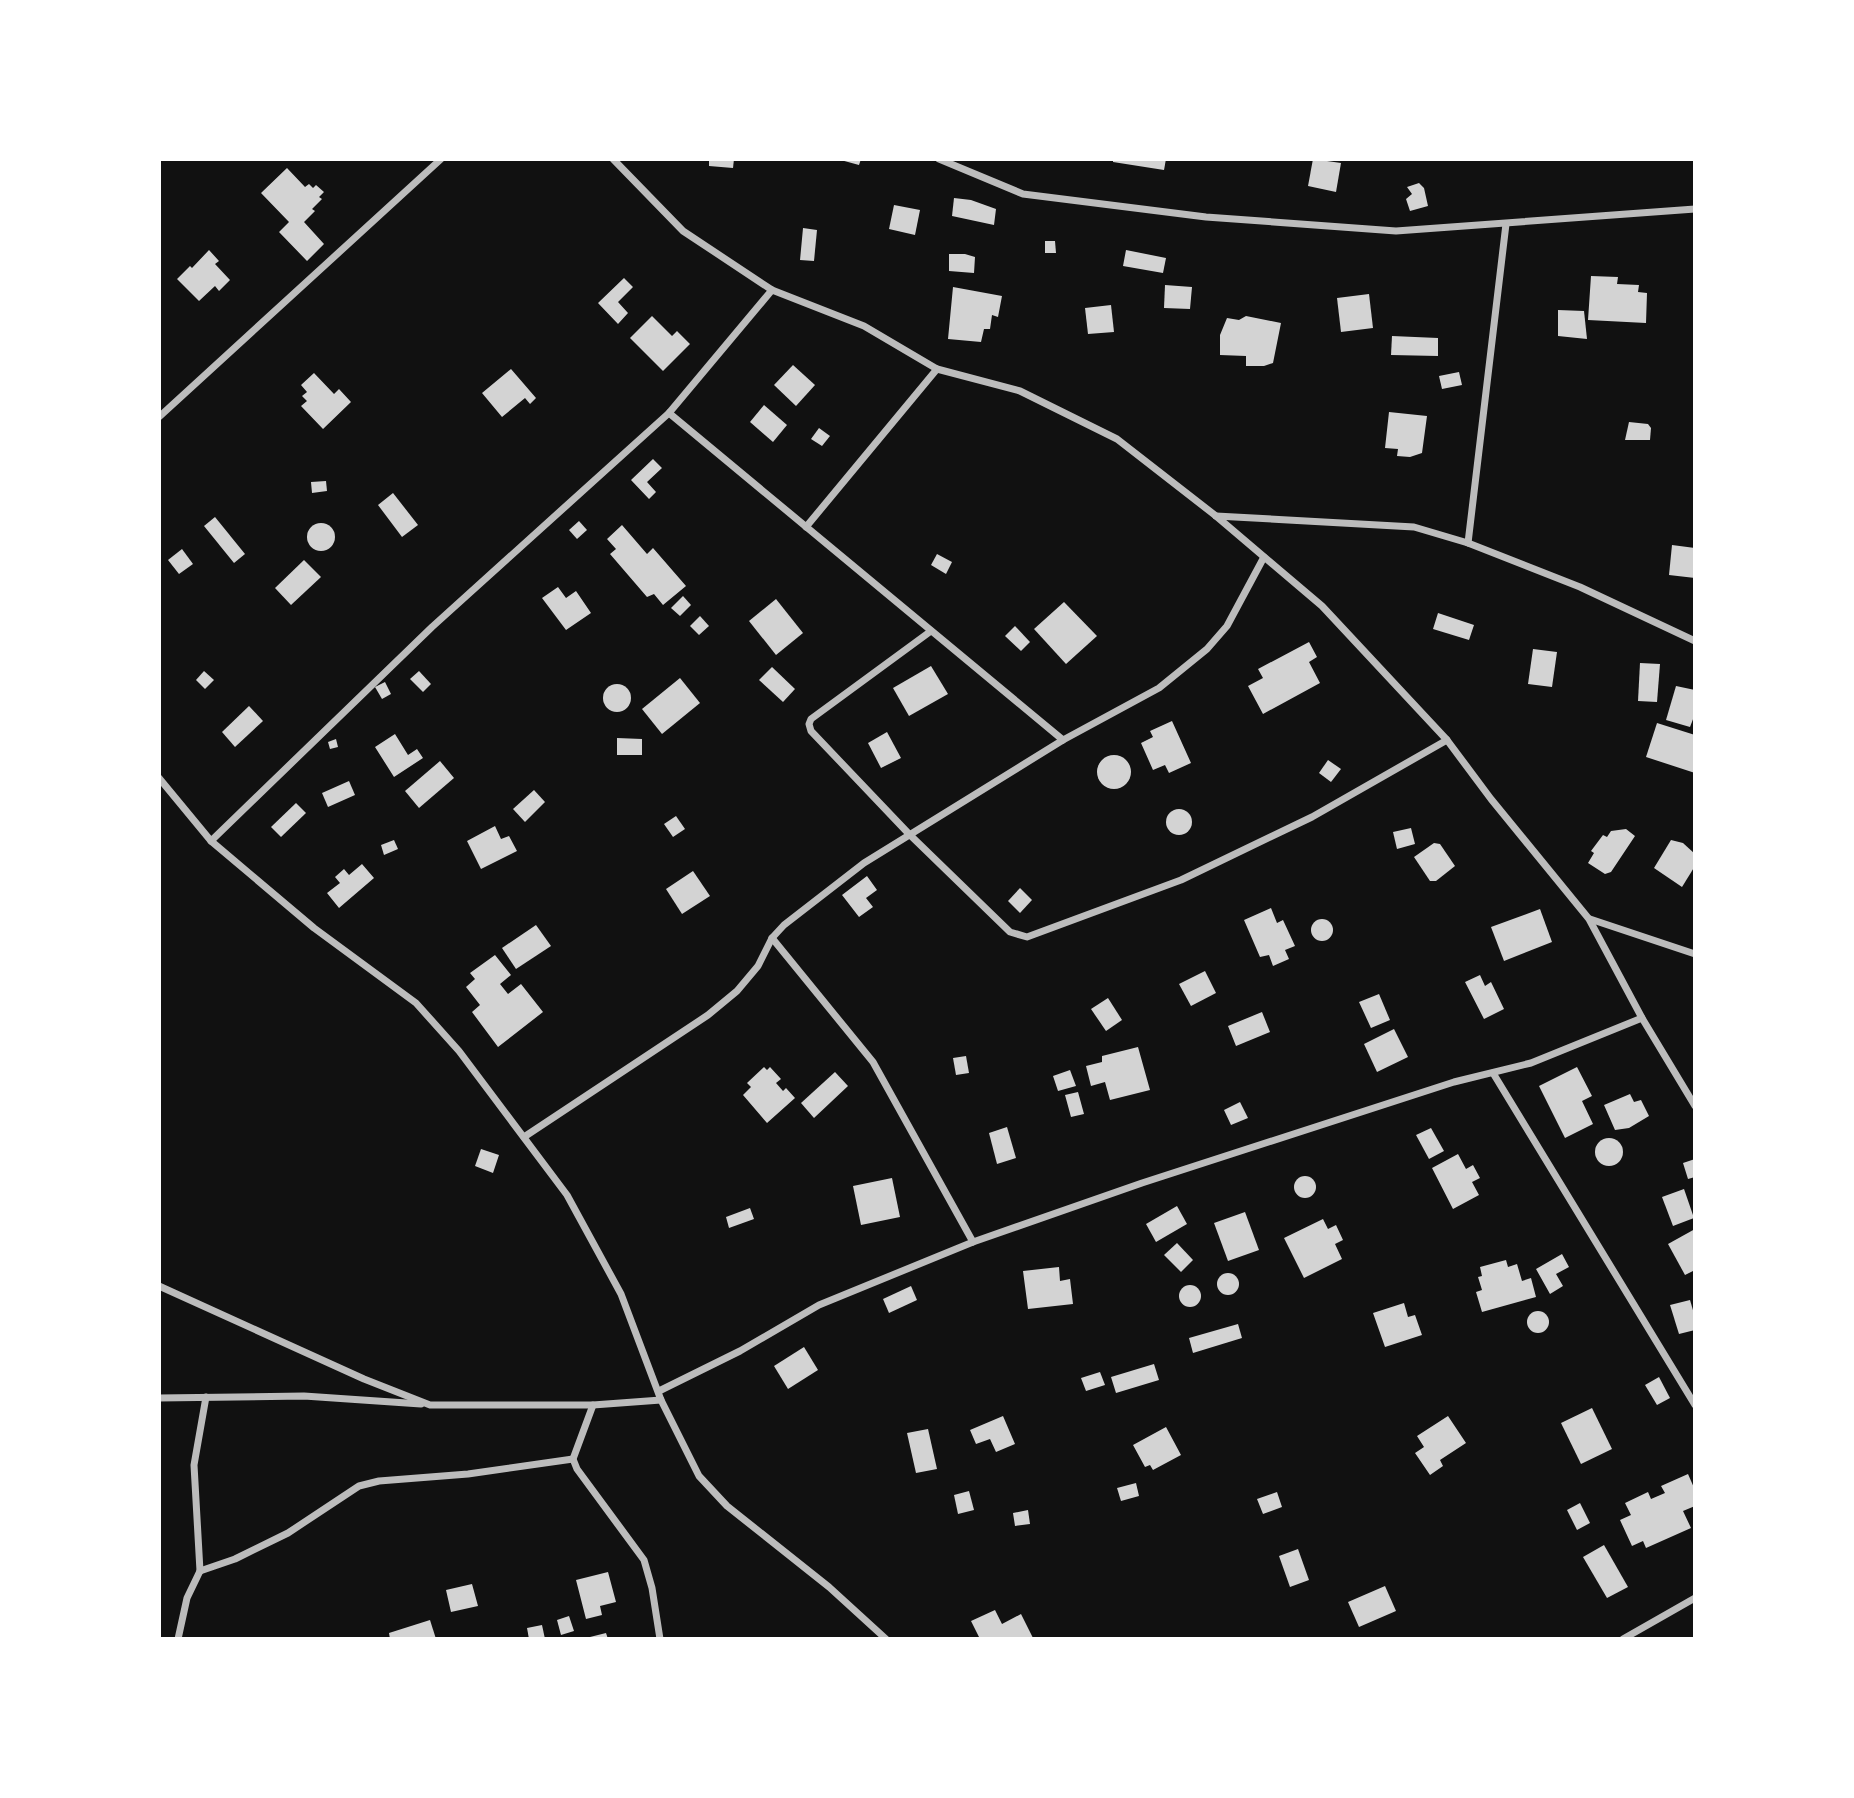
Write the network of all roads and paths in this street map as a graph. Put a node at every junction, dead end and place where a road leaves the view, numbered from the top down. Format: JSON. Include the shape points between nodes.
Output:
{"nodes":[{"id":1,"x":442,"y":159,"type":"edge"},
{"id":2,"x":613,"y":159,"type":"edge"},
{"id":3,"x":939,"y":159,"type":"edge"},
{"id":4,"x":1695,"y":209,"type":"edge"},
{"id":5,"x":1506,"y":224,"type":"junction"},
{"id":6,"x":772,"y":290,"type":"junction"},
{"id":7,"x":937,"y":369,"type":"junction"},
{"id":8,"x":669,"y":413,"type":"junction"},
{"id":9,"x":159,"y":418,"type":"edge"},
{"id":10,"x":1216,"y":516,"type":"junction"},
{"id":11,"x":806,"y":527,"type":"junction"},
{"id":12,"x":1468,"y":543,"type":"junction"},
{"id":13,"x":1264,"y":558,"type":"junction"},
{"id":14,"x":931,"y":631,"type":"junction"},
{"id":15,"x":1695,"y":641,"type":"edge"},
{"id":16,"x":1063,"y":740,"type":"junction"},
{"id":17,"x":1447,"y":740,"type":"junction"},
{"id":18,"x":159,"y":778,"type":"edge"},
{"id":19,"x":909,"y":834,"type":"junction"},
{"id":20,"x":211,"y":841,"type":"junction"},
{"id":21,"x":1589,"y":919,"type":"junction"},
{"id":22,"x":772,"y":938,"type":"junction"},
{"id":23,"x":1695,"y":954,"type":"edge"},
{"id":24,"x":1642,"y":1018,"type":"junction"},
{"id":25,"x":1493,"y":1073,"type":"junction"},
{"id":26,"x":1695,"y":1106,"type":"edge"},
{"id":27,"x":524,"y":1137,"type":"junction"},
{"id":28,"x":973,"y":1242,"type":"junction"},
{"id":29,"x":159,"y":1286,"type":"edge"},
{"id":30,"x":660,"y":1396,"type":"junction"},
{"id":31,"x":206,"y":1397,"type":"junction"},
{"id":32,"x":159,"y":1398,"type":"edge"},
{"id":33,"x":430,"y":1405,"type":"junction"},
{"id":34,"x":593,"y":1405,"type":"junction"},
{"id":35,"x":1695,"y":1405,"type":"edge"},
{"id":36,"x":572,"y":1459,"type":"junction"},
{"id":37,"x":200,"y":1571,"type":"junction"},
{"id":38,"x":1695,"y":1598,"type":"edge"},
{"id":39,"x":178,"y":1639,"type":"edge"},
{"id":40,"x":660,"y":1639,"type":"edge"},
{"id":41,"x":886,"y":1639,"type":"edge"},
{"id":42,"x":1623,"y":1639,"type":"edge"}],
"edges":[{"from":1,"to":9,"type":"street"},
{"from":2,"to":6,"type":"street","via":[[683,231]]},
{"from":3,"to":5,"type":"street","via":[[1023,194],[1206,217],[1396,231]]},
{"from":4,"to":5,"type":"street"},
{"from":5,"to":12,"type":"street"},
{"from":6,"to":7,"type":"street","via":[[864,326]]},
{"from":6,"to":8,"type":"street"},
{"from":7,"to":10,"type":"street","via":[[1020,391],[1117,439]]},
{"from":7,"to":11,"type":"street"},
{"from":8,"to":11,"type":"street"},
{"from":8,"to":20,"type":"street","via":[[432,627]]},
{"from":10,"to":12,"type":"street","via":[[1414,527]]},
{"from":10,"to":13,"type":"street"},
{"from":11,"to":14,"type":"street"},
{"from":12,"to":15,"type":"street","via":[[1580,587]]},
{"from":13,"to":16,"type":"street","via":[[1227,625],[1207,649],[1159,688]]},
{"from":13,"to":17,"type":"street","via":[[1322,606]]},
{"from":14,"to":16,"type":"street"},
{"from":14,"to":19,"type":"street","via":[[809,724]]},
{"from":16,"to":19,"type":"street"},
{"from":17,"to":19,"type":"street","via":[[1312,817],[1181,880],[1027,937],[1010,932]]},
{"from":17,"to":21,"type":"street"},
{"from":18,"to":20,"type":"street"},
{"from":19,"to":22,"type":"street","via":[[864,863]]},
{"from":20,"to":27,"type":"street","via":[[314,928],[416,1003]]},
{"from":21,"to":23,"type":"street"},
{"from":21,"to":24,"type":"street"},
{"from":22,"to":27,"type":"street","via":[[758,966],[708,1015]]},
{"from":22,"to":28,"type":"street","via":[[873,1062]]},
{"from":24,"to":25,"type":"street","via":[[1531,1063]]},
{"from":24,"to":26,"type":"street"},
{"from":25,"to":28,"type":"street","via":[[1142,1183]]},
{"from":25,"to":35,"type":"street"},
{"from":27,"to":30,"type":"street","via":[[566,1195],[621,1294]]},
{"from":28,"to":30,"type":"street","via":[[819,1305]]},
{"from":29,"to":33,"type":"street"},
{"from":30,"to":34,"type":"street"},
{"from":30,"to":41,"type":"street","via":[[699,1476],[711,1490]]},
{"from":31,"to":32,"type":"street"},
{"from":31,"to":33,"type":"street","via":[[304,1396]]},
{"from":31,"to":37,"type":"street","via":[[194,1465]]},
{"from":33,"to":34,"type":"street"},
{"from":34,"to":36,"type":"street"},
{"from":36,"to":37,"type":"street","via":[[359,1486],[288,1533]]},
{"from":36,"to":40,"type":"street","via":[[644,1560]]},
{"from":37,"to":39,"type":"street","via":[[187,1598]]},
{"from":38,"to":42,"type":"street"}]}
